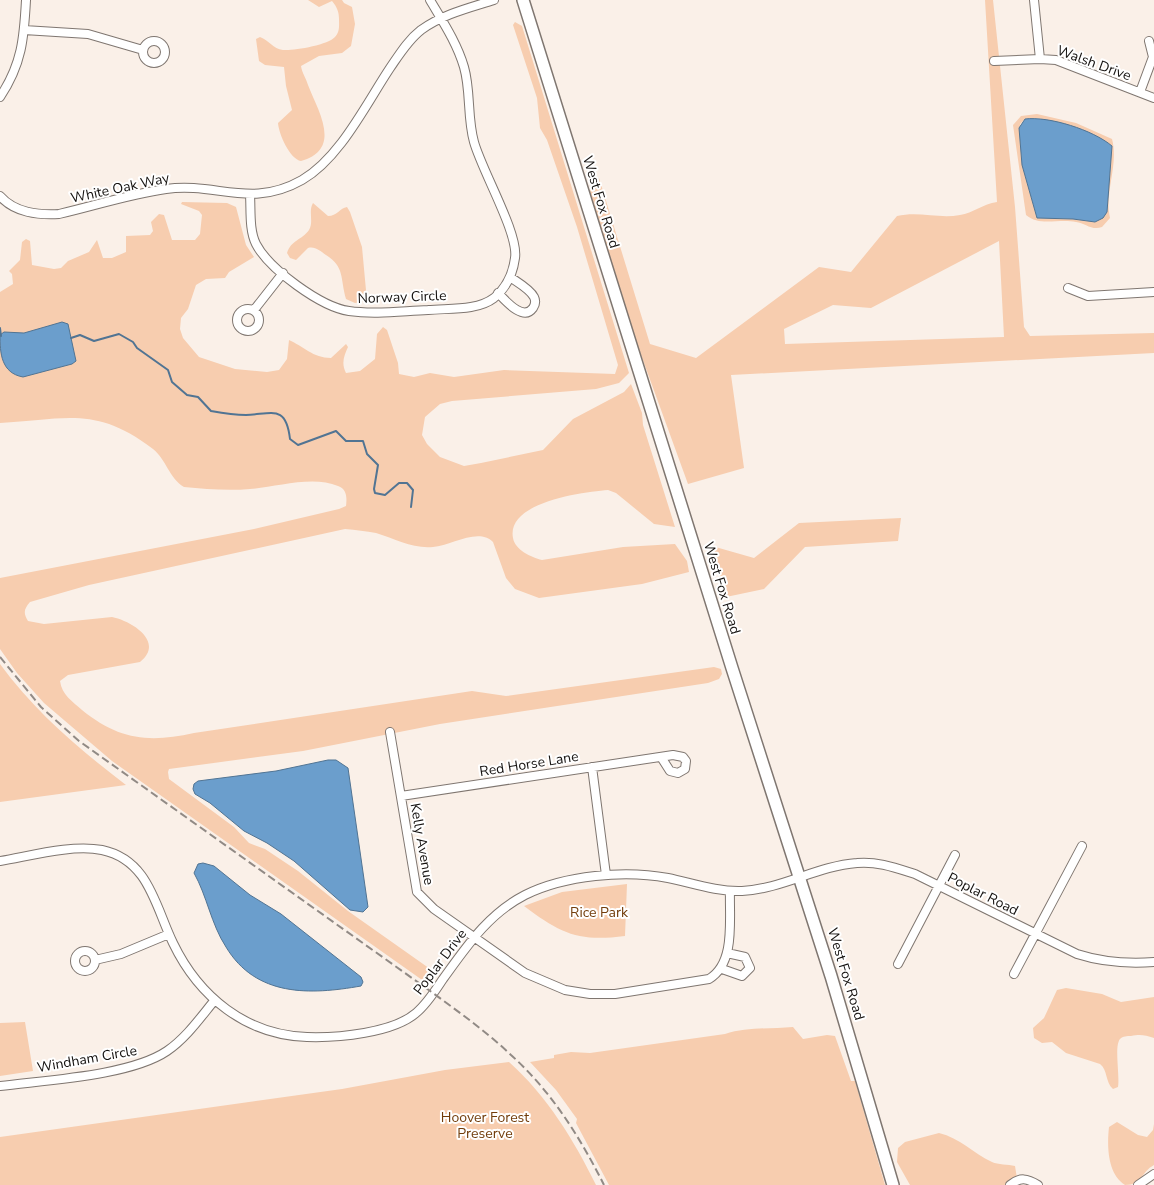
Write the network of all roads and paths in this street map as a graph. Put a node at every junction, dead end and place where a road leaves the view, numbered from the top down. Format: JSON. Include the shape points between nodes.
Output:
{"nodes":[{"id":1,"x":26,"y":0,"type":"edge"},
{"id":2,"x":430,"y":0,"type":"edge"},
{"id":3,"x":494,"y":0,"type":"edge"},
{"id":4,"x":523,"y":0,"type":"edge"},
{"id":5,"x":1034,"y":0,"type":"edge"},
{"id":6,"x":441,"y":18,"type":"junction"},
{"id":7,"x":24,"y":30,"type":"junction"},
{"id":8,"x":1149,"y":41,"type":"dead end"},
{"id":9,"x":143,"y":50,"type":"dead end"},
{"id":10,"x":1040,"y":59,"type":"junction"},
{"id":11,"x":994,"y":61,"type":"dead end"},
{"id":12,"x":1140,"y":92,"type":"junction"},
{"id":13,"x":0,"y":97,"type":"edge"},
{"id":14,"x":1154,"y":98,"type":"edge"},
{"id":15,"x":250,"y":195,"type":"junction"},
{"id":16,"x":0,"y":196,"type":"edge"},
{"id":17,"x":284,"y":273,"type":"junction"},
{"id":18,"x":510,"y":277,"type":"junction"},
{"id":19,"x":1068,"y":288,"type":"dead end"},
{"id":20,"x":1154,"y":292,"type":"edge"},
{"id":21,"x":498,"y":293,"type":"junction"},
{"id":22,"x":254,"y":310,"type":"dead end"},
{"id":23,"x":390,"y":732,"type":"dead end"},
{"id":24,"x":660,"y":757,"type":"dead end"},
{"id":25,"x":592,"y":767,"type":"junction"},
{"id":26,"x":401,"y":796,"type":"junction"},
{"id":27,"x":1082,"y":846,"type":"dead end"},
{"id":28,"x":955,"y":855,"type":"dead end"},
{"id":29,"x":0,"y":861,"type":"edge"},
{"id":30,"x":606,"y":875,"type":"junction"},
{"id":31,"x":799,"y":877,"type":"junction"},
{"id":32,"x":940,"y":886,"type":"junction"},
{"id":33,"x":730,"y":892,"type":"junction"},
{"id":34,"x":169,"y":934,"type":"junction"},
{"id":35,"x":1035,"y":934,"type":"junction"},
{"id":36,"x":474,"y":937,"type":"junction"},
{"id":37,"x":727,"y":953,"type":"junction"},
{"id":38,"x":95,"y":960,"type":"dead end"},
{"id":39,"x":1154,"y":962,"type":"edge"},
{"id":40,"x":898,"y":964,"type":"dead end"},
{"id":41,"x":722,"y":969,"type":"junction"},
{"id":42,"x":1014,"y":974,"type":"dead end"},
{"id":43,"x":214,"y":1001,"type":"junction"},
{"id":44,"x":0,"y":1086,"type":"edge"},
{"id":45,"x":1154,"y":1174,"type":"edge"},
{"id":46,"x":893,"y":1185,"type":"edge"},
{"id":47,"x":1010,"y":1185,"type":"edge"},
{"id":48,"x":1038,"y":1185,"type":"edge"},
{"id":49,"x":1138,"y":1185,"type":"edge"}],
"edges":[{"from":1,"to":7,"type":"street"},
{"from":2,"to":6,"type":"street"},
{"from":3,"to":6,"type":"street","name":"White Oak Way"},
{"from":4,"to":31,"type":"street","name":"West Fox Road"},
{"from":5,"to":10,"type":"street"},
{"from":6,"to":15,"type":"street","name":"White Oak Way","via":[[420,31],[405,47],[321,166],[286,188]]},
{"from":6,"to":18,"type":"street","name":"Norway Circle","via":[[456,44],[464,68],[469,118],[481,163],[514,239],[516,257]]},
{"from":7,"to":9,"type":"street","via":[[88,34]]},
{"from":7,"to":13,"type":"street","via":[[21,56]]},
{"from":8,"to":12,"type":"street","via":[[1153,57]]},
{"from":10,"to":11,"type":"street","name":"Walsh Drive"},
{"from":10,"to":12,"type":"street","name":"Walsh Drive","via":[[1070,64]]},
{"from":12,"to":14,"type":"street","name":"Walsh Drive"},
{"from":15,"to":16,"type":"street","name":"White Oak Way","via":[[188,187],[165,189],[45,215],[26,212]]},
{"from":15,"to":17,"type":"street","name":"Norway Circle","via":[[256,243],[268,260]]},
{"from":17,"to":21,"type":"street","name":"Norway Circle","via":[[327,304],[372,314],[480,305]]},
{"from":17,"to":22,"type":"street"},
{"from":18,"to":21,"type":"street","name":"Norway Circle"},
{"from":18,"to":21,"type":"street","via":[[533,296],[533,308],[520,312]]},
{"from":19,"to":20,"type":"street","via":[[1088,296]]},
{"from":23,"to":26,"type":"street","name":"Kelly Avenue"},
{"from":24,"to":25,"type":"street","name":"Red Horse Lane"},
{"from":25,"to":26,"type":"street","name":"Red Horse Lane"},
{"from":25,"to":30,"type":"street"},
{"from":26,"to":36,"type":"street","name":"Kelly Avenue","via":[[417,892],[434,909]]},
{"from":27,"to":35,"type":"street"},
{"from":28,"to":32,"type":"street"},
{"from":29,"to":34,"type":"street","name":"Poplar Drive","via":[[81,848],[117,855],[138,870],[148,883]]},
{"from":30,"to":33,"type":"street","name":"Poplar Drive","via":[[647,875]]},
{"from":30,"to":36,"type":"street","name":"Poplar Drive","via":[[558,884],[525,895],[498,912]]},
{"from":31,"to":32,"type":"street","name":"Poplar Road","via":[[858,862],[887,865]]},
{"from":31,"to":33,"type":"street","name":"Poplar Drive","via":[[758,890]]},
{"from":31,"to":46,"type":"street","name":"West Fox Road"},
{"from":32,"to":35,"type":"street","name":"Poplar Road"},
{"from":32,"to":40,"type":"street"},
{"from":33,"to":37,"type":"street"},
{"from":34,"to":38,"type":"street","via":[[121,954]]},
{"from":34,"to":43,"type":"street","name":"Poplar Drive","via":[[184,965]]},
{"from":35,"to":39,"type":"street","name":"Poplar Road","via":[[1096,960]]},
{"from":35,"to":42,"type":"street"},
{"from":36,"to":41,"type":"street","name":"Kelly Avenue","via":[[525,973],[552,986],[577,992],[615,994],[704,981]]},
{"from":36,"to":43,"type":"street","name":"Poplar Drive","via":[[421,1008],[405,1021],[386,1028],[324,1037],[290,1036],[244,1021]]},
{"from":37,"to":41,"type":"street"},
{"from":37,"to":41,"type":"street","via":[[745,957],[750,968],[742,976]]},
{"from":43,"to":44,"type":"street","name":"Windham Circle","via":[[184,1037],[154,1059],[128,1067]]},
{"from":45,"to":49,"type":"street"},
{"from":47,"to":48,"type":"street","via":[[1021,1179]]}]}
